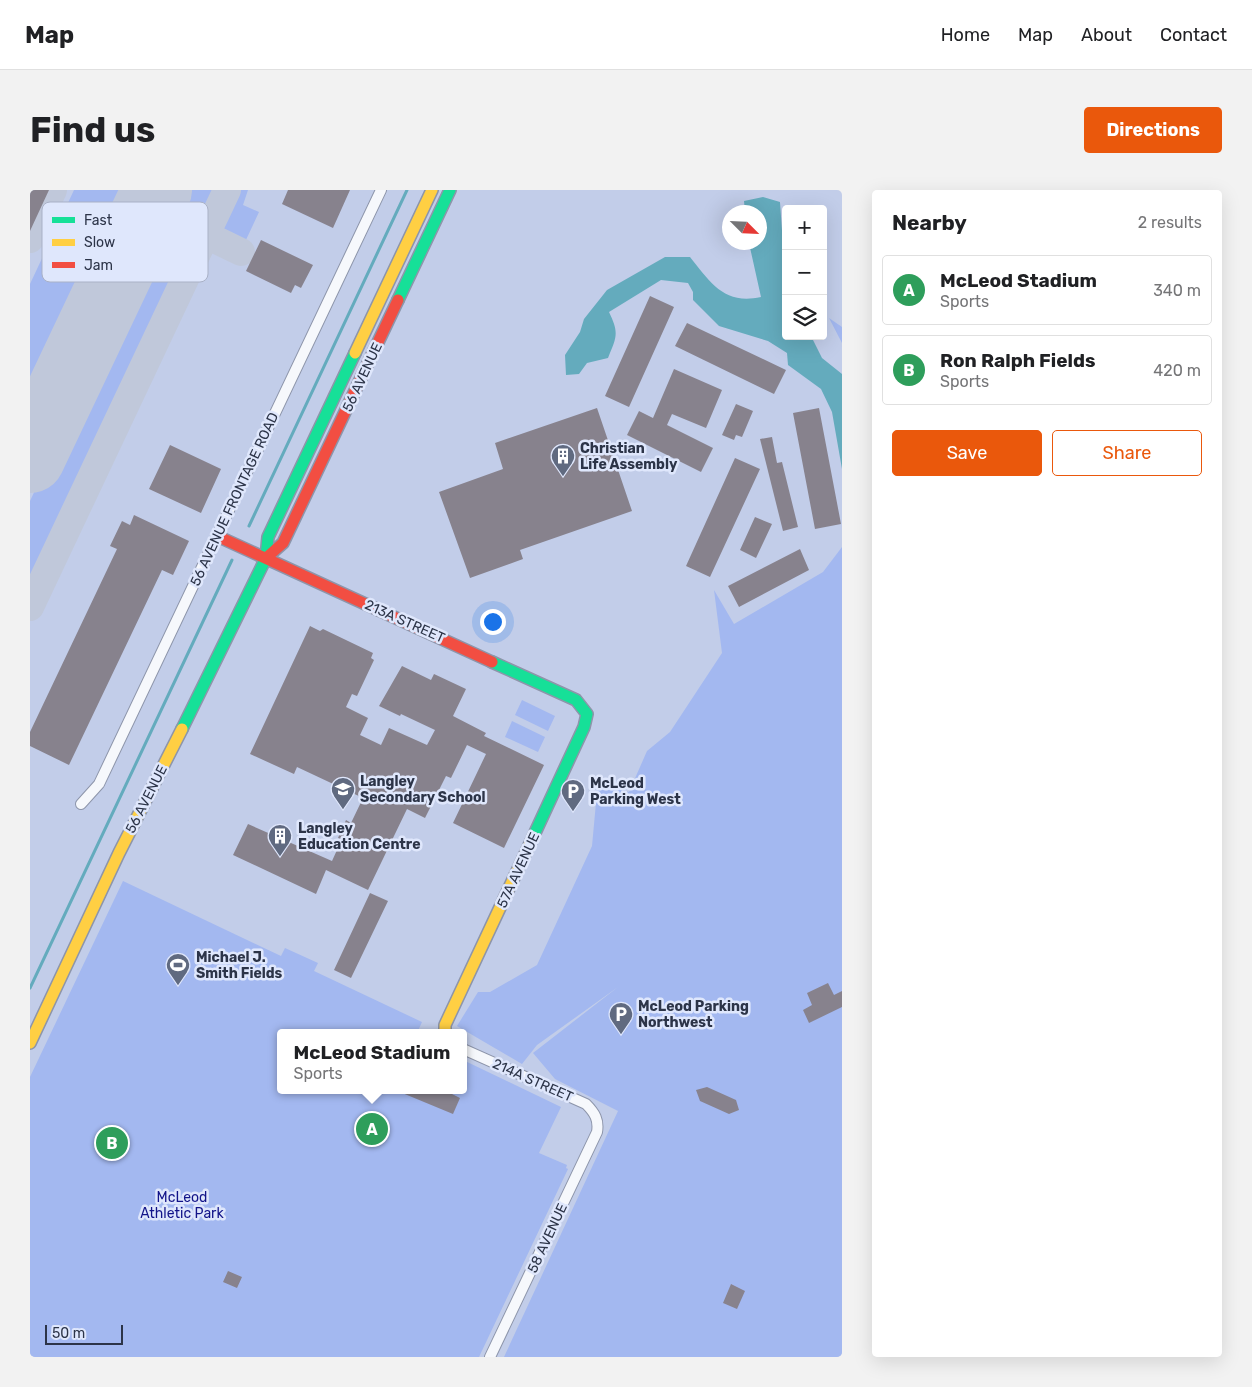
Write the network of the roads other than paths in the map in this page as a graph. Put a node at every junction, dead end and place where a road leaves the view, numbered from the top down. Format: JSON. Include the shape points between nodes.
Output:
{"nodes":[{"id":1,"x":380,"y":190,"type":"edge"},
{"id":2,"x":432,"y":190,"type":"edge"},
{"id":3,"x":450,"y":190,"type":"edge"},
{"id":4,"x":406,"y":246,"type":"junction"},
{"id":5,"x":417,"y":261,"type":"junction"},
{"id":6,"x":217,"y":536,"type":"junction"},
{"id":7,"x":266,"y":558,"type":"junction"},
{"id":8,"x":586,"y":714,"type":"joint"},
{"id":9,"x":81,"y":804,"type":"dead end"},
{"id":10,"x":445,"y":1029,"type":"edge"},
{"id":11,"x":30,"y":1043,"type":"edge"},
{"id":12,"x":467,"y":1051,"type":"edge"},
{"id":13,"x":597,"y":1118,"type":"joint"},
{"id":14,"x":490,"y":1357,"type":"edge"}],
"edges":[{"from":1,"to":6,"type":"street","name":"56 AVENUE FRONTAGE ROAD"},
{"from":2,"to":4,"type":"main road","name":"56 AVENUE"},
{"from":3,"to":5,"type":"main road","name":"56 AVENUE"},
{"from":4,"to":5,"type":"main road"},
{"from":4,"to":7,"type":"main road","name":"56 AVENUE","via":[[268,537]]},
{"from":5,"to":7,"type":"main road","name":"56 AVENUE","via":[[283,543]]},
{"from":6,"to":7,"type":"main road","name":"213A STREET"},
{"from":6,"to":9,"type":"street","name":"56 AVENUE FRONTAGE ROAD","via":[[98,784]]},
{"from":7,"to":8,"type":"main road","name":"213A STREET","via":[[576,700]]},
{"from":7,"to":11,"type":"main road","name":"56 AVENUE","via":[[119,853]]},
{"from":8,"to":10,"type":"main road","name":"57A AVENUE","via":[[584,727]]},
{"from":12,"to":13,"type":"street","name":"214A STREET","via":[[586,1104]]},
{"from":13,"to":14,"type":"street","name":"58 AVENUE","via":[[597,1132]]}]}
